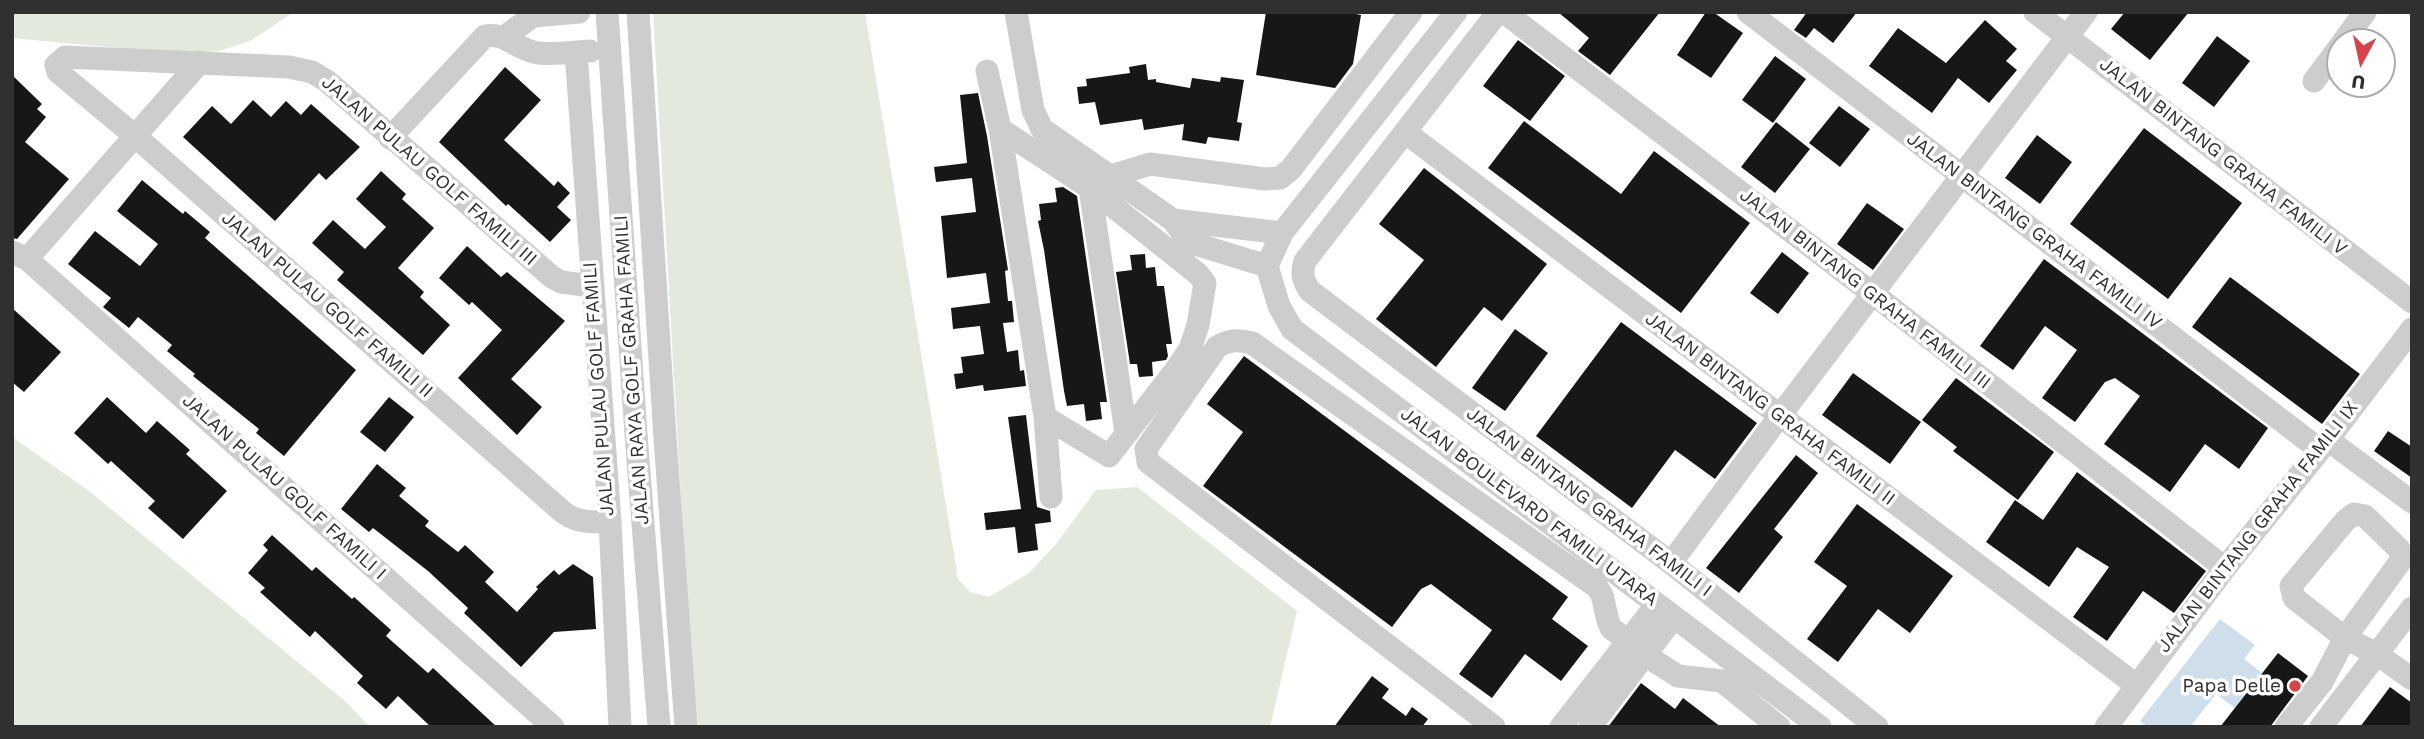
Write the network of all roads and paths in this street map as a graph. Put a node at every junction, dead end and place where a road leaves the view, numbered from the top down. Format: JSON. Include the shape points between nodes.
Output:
{"nodes":[{"id":1,"x":579,"y":12,"type":"edge"},
{"id":2,"x":589,"y":12,"type":"edge"},
{"id":3,"x":607,"y":12,"type":"edge"},
{"id":4,"x":638,"y":12,"type":"edge"},
{"id":5,"x":1016,"y":12,"type":"edge"},
{"id":6,"x":1411,"y":12,"type":"edge"},
{"id":7,"x":1456,"y":12,"type":"edge"},
{"id":8,"x":1498,"y":12,"type":"edge"},
{"id":9,"x":1504,"y":12,"type":"edge"},
{"id":10,"x":1748,"y":12,"type":"edge"},
{"id":11,"x":2035,"y":12,"type":"edge"},
{"id":12,"x":2086,"y":12,"type":"edge"},
{"id":13,"x":2365,"y":12,"type":"edge"},
{"id":14,"x":2353,"y":28,"type":"edge"},
{"id":15,"x":504,"y":37,"type":"junction"},
{"id":16,"x":2067,"y":37,"type":"junction"},
{"id":17,"x":609,"y":50,"type":"junction"},
{"id":18,"x":576,"y":52,"type":"junction"},
{"id":19,"x":200,"y":62,"type":"junction"},
{"id":20,"x":56,"y":65,"type":"joint"},
{"id":21,"x":2326,"y":65,"type":"edge"},
{"id":22,"x":988,"y":71,"type":"dead end"},
{"id":23,"x":2314,"y":81,"type":"dead end"},
{"id":24,"x":1000,"y":129,"type":"junction"},
{"id":25,"x":1405,"y":132,"type":"junction"},
{"id":26,"x":135,"y":136,"type":"junction"},
{"id":27,"x":390,"y":138,"type":"junction"},
{"id":28,"x":1961,"y":175,"type":"junction"},
{"id":29,"x":1111,"y":176,"type":"junction"},
{"id":30,"x":1090,"y":188,"type":"junction"},
{"id":31,"x":1173,"y":220,"type":"junction"},
{"id":32,"x":1282,"y":233,"type":"junction"},
{"id":33,"x":1229,"y":255,"type":"junction"},
{"id":34,"x":20,"y":256,"type":"edge"},
{"id":35,"x":1267,"y":266,"type":"junction"},
{"id":36,"x":1205,"y":283,"type":"junction"},
{"id":37,"x":591,"y":286,"type":"junction"},
{"id":38,"x":1872,"y":293,"type":"junction"},
{"id":39,"x":2412,"y":302,"type":"edge"},
{"id":40,"x":2412,"y":329,"type":"edge"},
{"id":41,"x":1045,"y":417,"type":"junction"},
{"id":42,"x":1779,"y":417,"type":"junction"},
{"id":43,"x":1126,"y":433,"type":"junction"},
{"id":44,"x":2324,"y":445,"type":"junction"},
{"id":45,"x":1051,"y":497,"type":"dead end"},
{"id":46,"x":2412,"y":502,"type":"edge"},
{"id":47,"x":610,"y":522,"type":"junction"},
{"id":48,"x":1671,"y":563,"type":"junction"},
{"id":49,"x":2225,"y":568,"type":"junction"},
{"id":50,"x":2412,"y":608,"type":"edge"},
{"id":51,"x":1665,"y":610,"type":"junction"},
{"id":52,"x":2345,"y":638,"type":"junction"},
{"id":53,"x":1636,"y":648,"type":"junction"},
{"id":54,"x":2377,"y":654,"type":"junction"},
{"id":55,"x":2412,"y":680,"type":"edge"},
{"id":56,"x":2136,"y":685,"type":"junction"},
{"id":57,"x":553,"y":727,"type":"edge"},
{"id":58,"x":620,"y":727,"type":"edge"},
{"id":59,"x":659,"y":727,"type":"edge"},
{"id":60,"x":686,"y":727,"type":"edge"},
{"id":61,"x":1494,"y":727,"type":"edge"},
{"id":62,"x":1561,"y":727,"type":"edge"},
{"id":63,"x":1591,"y":727,"type":"edge"},
{"id":64,"x":1779,"y":727,"type":"edge"},
{"id":65,"x":1820,"y":727,"type":"edge"},
{"id":66,"x":1877,"y":727,"type":"edge"},
{"id":67,"x":2106,"y":727,"type":"edge"},
{"id":68,"x":2286,"y":727,"type":"edge"},
{"id":69,"x":2321,"y":727,"type":"edge"}],
"edges":[{"from":1,"to":15,"type":"street","via":[[533,16]]},
{"from":2,"to":3,"type":"street"},
{"from":3,"to":17,"type":"street","name":"JALAN RAYA GOLF GRAHA FAMILI"},
{"from":4,"to":60,"type":"street","name":"JALAN RAYA GOLF GRAHA FAMILI"},
{"from":5,"to":29,"type":"street","via":[[1033,110],[1042,129]]},
{"from":6,"to":29,"type":"street","via":[[1280,178],[1150,164]]},
{"from":7,"to":32,"type":"street"},
{"from":8,"to":25,"type":"street"},
{"from":9,"to":38,"type":"street","name":"JALAN BINTANG GRAHA FAMILI III"},
{"from":10,"to":28,"type":"street","name":"JALAN BINTANG GRAHA FAMILI IV"},
{"from":11,"to":16,"type":"street","name":"JALAN BINTANG GRAHA FAMILI V"},
{"from":12,"to":16,"type":"street"},
{"from":13,"to":14,"type":"street"},
{"from":15,"to":18,"type":"street","via":[[535,53]]},
{"from":15,"to":27,"type":"street","via":[[485,36]]},
{"from":16,"to":28,"type":"street"},
{"from":16,"to":39,"type":"street","name":"JALAN BINTANG GRAHA FAMILI V"},
{"from":17,"to":18,"type":"street"},
{"from":17,"to":59,"type":"street","name":"JALAN RAYA GOLF GRAHA FAMILI"},
{"from":18,"to":37,"type":"street","name":"JALAN PULAU GOLF FAMILI"},
{"from":19,"to":20,"type":"street","name":"JALAN PULAU GOLF FAMILI III","via":[[65,57]]},
{"from":19,"to":26,"type":"street"},
{"from":19,"to":27,"type":"street","name":"JALAN PULAU GOLF FAMILI III","via":[[312,72]]},
{"from":20,"to":26,"type":"street","name":"JALAN PULAU GOLF FAMILI II","via":[[58,72]]},
{"from":21,"to":23,"type":"street"},
{"from":22,"to":24,"type":"street"},
{"from":24,"to":30,"type":"street"},
{"from":24,"to":41,"type":"street"},
{"from":25,"to":42,"type":"street","name":"JALAN BINTANG GRAHA FAMILI II"},
{"from":25,"to":48,"type":"street","name":"JALAN BINTANG GRAHA FAMILI I","via":[[1305,261],[1303,276],[1310,291]]},
{"from":26,"to":34,"type":"street"},
{"from":26,"to":47,"type":"street","name":"JALAN PULAU GOLF FAMILI II","via":[[564,513],[582,522]]},
{"from":27,"to":37,"type":"street","name":"JALAN PULAU GOLF FAMILI III","via":[[552,277]]},
{"from":28,"to":38,"type":"street"},
{"from":28,"to":44,"type":"street","name":"JALAN BINTANG GRAHA FAMILI IV"},
{"from":29,"to":31,"type":"street"},
{"from":30,"to":36,"type":"street","via":[[1187,263]]},
{"from":30,"to":43,"type":"street"},
{"from":31,"to":32,"type":"street"},
{"from":31,"to":33,"type":"street","via":[[1192,243]]},
{"from":32,"to":35,"type":"street"},
{"from":33,"to":35,"type":"street"},
{"from":33,"to":36,"type":"street"},
{"from":34,"to":57,"type":"street","name":"JALAN PULAU GOLF FAMILI I"},
{"from":35,"to":51,"type":"street","name":"JALAN BOULEVARD FAMILI UTARA","via":[[1279,306],[1292,329]]},
{"from":36,"to":43,"type":"street","via":[[1190,349]]},
{"from":37,"to":47,"type":"street","name":"JALAN PULAU GOLF FAMILI"},
{"from":38,"to":42,"type":"street"},
{"from":38,"to":49,"type":"street","name":"JALAN BINTANG GRAHA FAMILI III"},
{"from":40,"to":44,"type":"street","name":"JALAN BINTANG GRAHA FAMILI IX"},
{"from":41,"to":43,"type":"street","via":[[1109,456]]},
{"from":41,"to":45,"type":"street"},
{"from":42,"to":48,"type":"street"},
{"from":42,"to":56,"type":"street","name":"JALAN BINTANG GRAHA FAMILI II"},
{"from":44,"to":46,"type":"street","name":"JALAN BINTANG GRAHA FAMILI IV"},
{"from":44,"to":49,"type":"street","name":"JALAN BINTANG GRAHA FAMILI IX"},
{"from":47,"to":58,"type":"street","name":"JALAN PULAU GOLF FAMILI"},
{"from":48,"to":66,"type":"street","name":"JALAN BINTANG GRAHA FAMILI I"},
{"from":49,"to":56,"type":"street","name":"JALAN BINTANG GRAHA FAMILI IX"},
{"from":50,"to":54,"type":"street"},
{"from":51,"to":53,"type":"street"},
{"from":51,"to":65,"type":"street","name":"JALAN BOULEVARD FAMILI UTARA"},
{"from":52,"to":52,"type":"street","via":[[2402,559],[2399,549],[2365,516],[2354,514],[2291,586],[2294,598]]},
{"from":52,"to":54,"type":"street"},
{"from":52,"to":68,"type":"street","via":[[2322,682]]},
{"from":53,"to":61,"type":"street","via":[[1611,628],[1597,587],[1252,343],[1238,340],[1217,347],[1146,449],[1148,462]]},
{"from":53,"to":62,"type":"street"},
{"from":53,"to":63,"type":"street"},
{"from":53,"to":64,"type":"street","via":[[1674,675],[1722,681]]},
{"from":54,"to":55,"type":"street"},
{"from":54,"to":69,"type":"street"},
{"from":56,"to":67,"type":"street","name":"JALAN BINTANG GRAHA FAMILI IX"}]}
